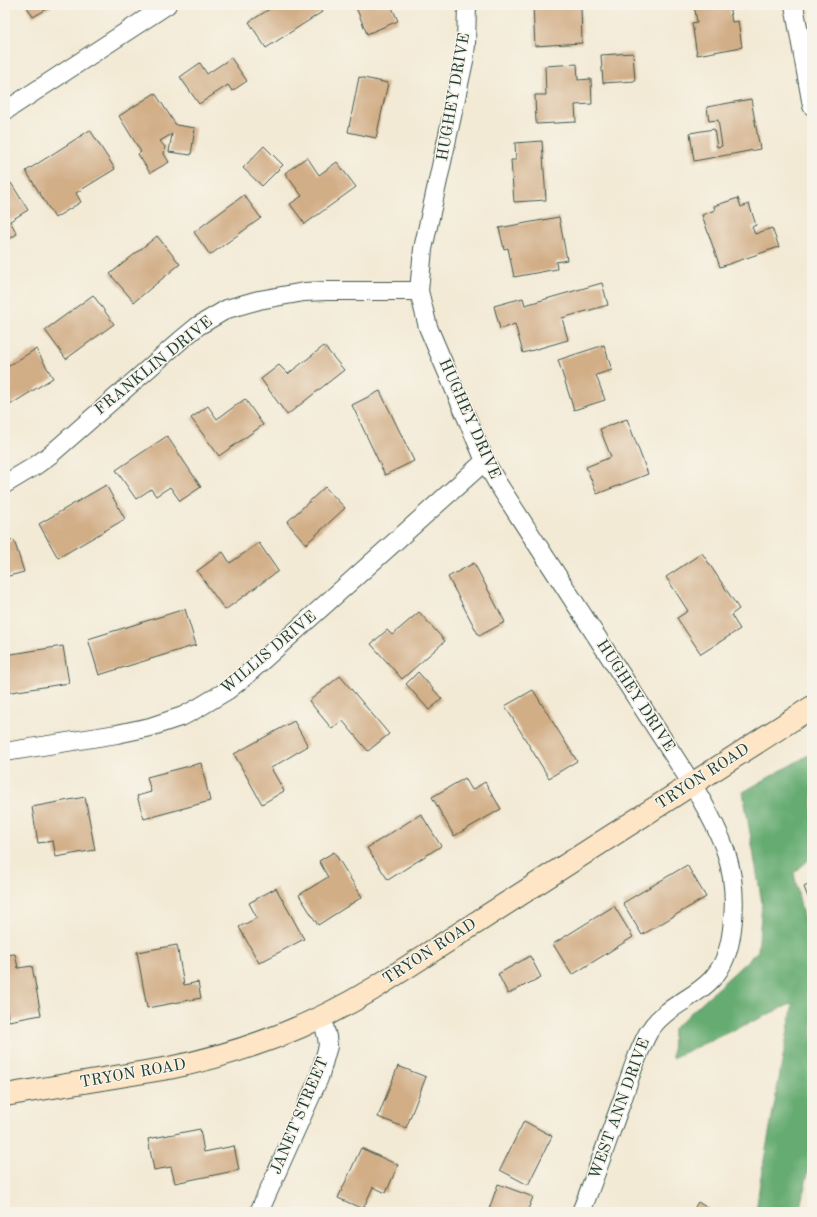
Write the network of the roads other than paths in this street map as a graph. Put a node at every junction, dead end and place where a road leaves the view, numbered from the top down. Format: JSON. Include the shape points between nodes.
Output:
{"nodes":[{"id":1,"x":467,"y":5,"type":"edge"},
{"id":2,"x":794,"y":5,"type":"edge"},
{"id":3,"x":164,"y":6,"type":"edge"},
{"id":4,"x":812,"y":106,"type":"edge"},
{"id":5,"x":5,"y":111,"type":"edge"},
{"id":6,"x":419,"y":291,"type":"junction"},
{"id":7,"x":485,"y":461,"type":"junction"},
{"id":8,"x":5,"y":484,"type":"edge"},
{"id":9,"x":812,"y":707,"type":"edge"},
{"id":10,"x":5,"y":752,"type":"edge"},
{"id":11,"x":692,"y":784,"type":"junction"},
{"id":12,"x":322,"y":1018,"type":"junction"},
{"id":13,"x":5,"y":1095,"type":"edge"},
{"id":14,"x":259,"y":1212,"type":"edge"},
{"id":15,"x":581,"y":1212,"type":"edge"}],
"edges":[{"from":1,"to":6,"type":"street","name":"HUGHEY DRIVE","via":[[464,61],[423,249]]},
{"from":2,"to":4,"type":"street"},
{"from":3,"to":5,"type":"street"},
{"from":6,"to":7,"type":"street","name":"HUGHEY DRIVE","via":[[428,327]]},
{"from":6,"to":8,"type":"street","name":"FRANKLIN DRIVE","via":[[304,292],[227,309],[198,326],[175,345],[50,456]]},
{"from":7,"to":10,"type":"street","name":"WILLIS DRIVE","via":[[243,678],[213,699],[183,716],[150,727]]},
{"from":7,"to":11,"type":"street","name":"HUGHEY DRIVE"},
{"from":9,"to":11,"type":"street","name":"TRYON ROAD"},
{"from":11,"to":12,"type":"street","name":"TRYON ROAD","via":[[373,989]]},
{"from":11,"to":15,"type":"street","name":"WEST ANN DRIVE","via":[[717,826],[732,871],[734,910],[728,949],[720,970],[712,980],[663,1014],[648,1033]]},
{"from":12,"to":13,"type":"street","name":"TRYON ROAD","via":[[256,1045],[196,1063]]},
{"from":12,"to":14,"type":"street","name":"JANET STREET","via":[[328,1046],[319,1078]]}]}
